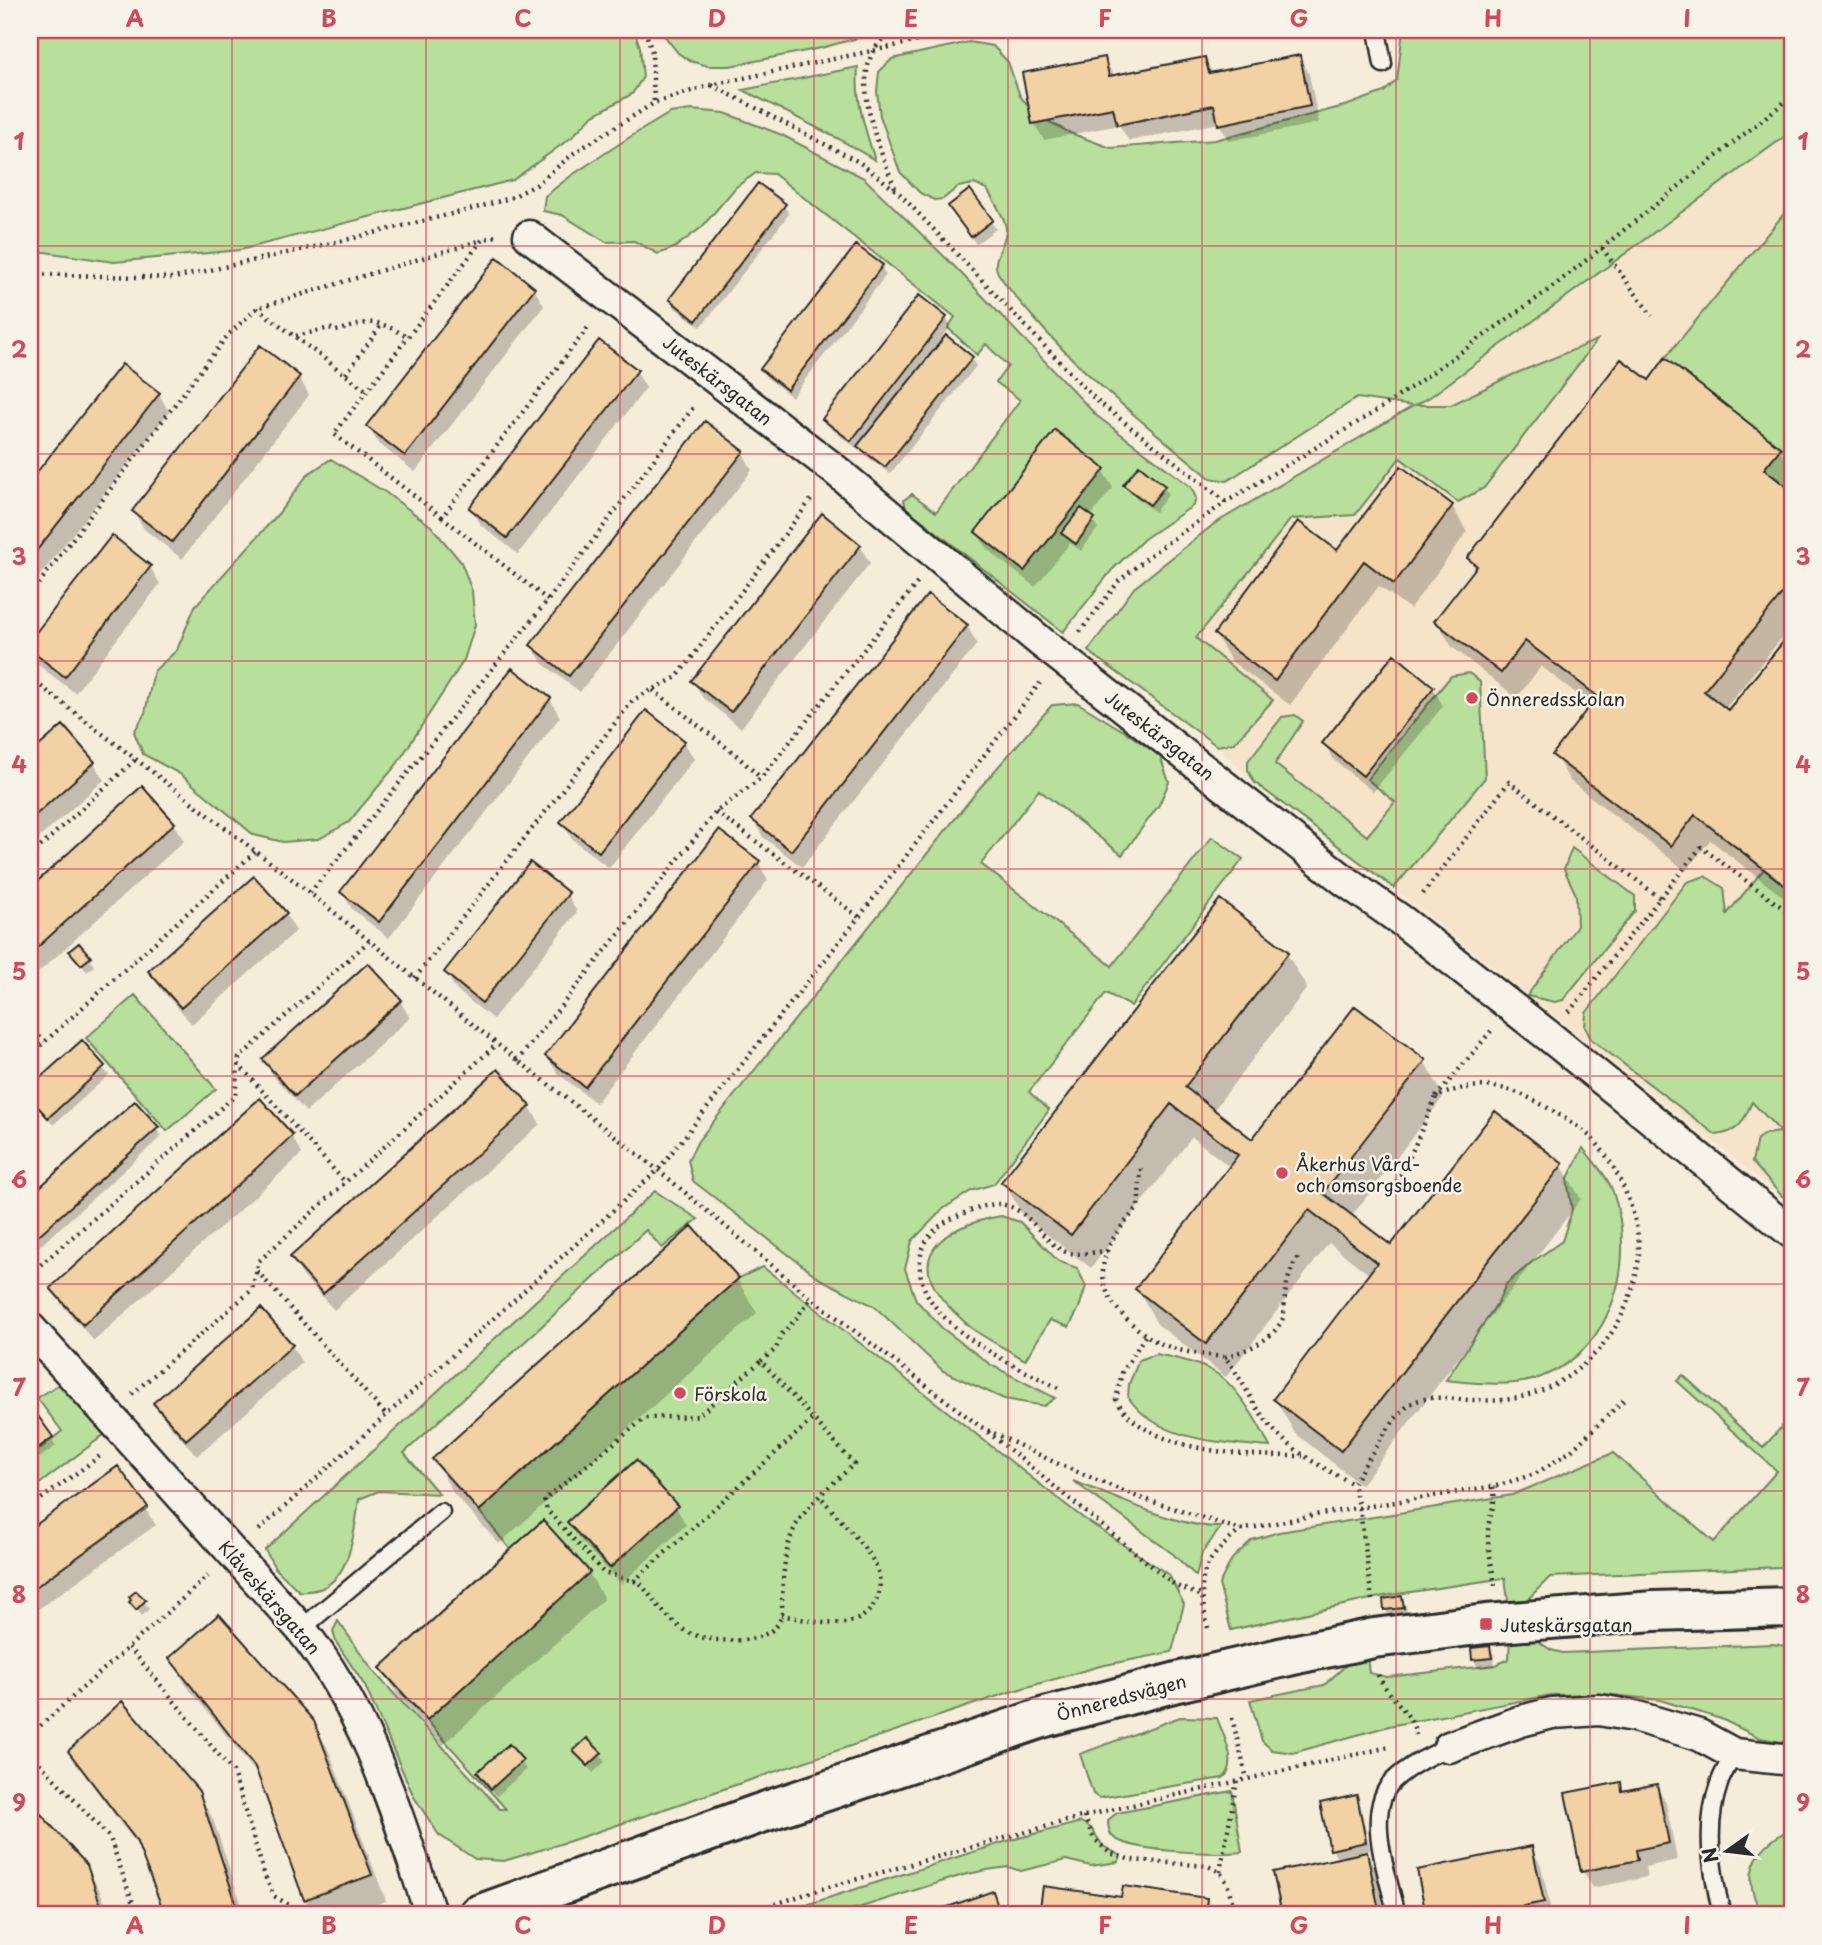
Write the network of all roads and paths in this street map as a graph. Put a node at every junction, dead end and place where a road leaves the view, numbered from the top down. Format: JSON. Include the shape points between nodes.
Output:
{"nodes":[{"id":1,"x":645,"y":30,"type":"edge"},
{"id":2,"x":892,"y":30,"type":"edge"},
{"id":3,"x":970,"y":30,"type":"edge"},
{"id":4,"x":1377,"y":30,"type":"edge"},
{"id":5,"x":874,"y":50,"type":"junction"},
{"id":6,"x":1383,"y":64,"type":"dead end"},
{"id":7,"x":711,"y":85,"type":"junction"},
{"id":8,"x":1792,"y":96,"type":"edge"},
{"id":9,"x":654,"y":103,"type":"junction"},
{"id":10,"x":897,"y":191,"type":"junction"},
{"id":11,"x":529,"y":236,"type":"joint"},
{"id":12,"x":482,"y":240,"type":"junction"},
{"id":13,"x":1602,"y":248,"type":"junction"},
{"id":14,"x":30,"y":274,"type":"edge"},
{"id":15,"x":611,"y":298,"type":"junction"},
{"id":16,"x":257,"y":308,"type":"junction"},
{"id":17,"x":1651,"y":316,"type":"dead end"},
{"id":18,"x":383,"y":323,"type":"junction"},
{"id":19,"x":295,"y":336,"type":"junction"},
{"id":20,"x":408,"y":337,"type":"junction"},
{"id":21,"x":346,"y":374,"type":"junction"},
{"id":22,"x":715,"y":379,"type":"junction"},
{"id":23,"x":367,"y":391,"type":"junction"},
{"id":24,"x":834,"y":469,"type":"junction"},
{"id":25,"x":1226,"y":502,"type":"junction"},
{"id":26,"x":442,"y":517,"type":"junction"},
{"id":27,"x":939,"y":556,"type":"junction"},
{"id":28,"x":30,"y":595,"type":"edge"},
{"id":29,"x":548,"y":600,"type":"junction"},
{"id":30,"x":1061,"y":656,"type":"junction"},
{"id":31,"x":30,"y":678,"type":"edge"},
{"id":32,"x":653,"y":690,"type":"junction"},
{"id":33,"x":136,"y":760,"type":"junction"},
{"id":34,"x":761,"y":778,"type":"junction"},
{"id":35,"x":716,"y":811,"type":"junction"},
{"id":36,"x":255,"y":852,"type":"junction"},
{"id":37,"x":30,"y":856,"type":"edge"},
{"id":38,"x":310,"y":894,"type":"junction"},
{"id":39,"x":1660,"y":898,"type":"junction"},
{"id":40,"x":1792,"y":915,"type":"edge"},
{"id":41,"x":859,"y":917,"type":"junction"},
{"id":42,"x":1402,"y":921,"type":"junction"},
{"id":43,"x":369,"y":941,"type":"junction"},
{"id":44,"x":415,"y":978,"type":"junction"},
{"id":45,"x":1497,"y":1024,"type":"dead end"},
{"id":46,"x":30,"y":1026,"type":"edge"},
{"id":47,"x":1550,"y":1037,"type":"junction"},
{"id":48,"x":44,"y":1042,"type":"junction"},
{"id":49,"x":496,"y":1044,"type":"junction"},
{"id":50,"x":30,"y":1055,"type":"edge"},
{"id":51,"x":517,"y":1061,"type":"junction"},
{"id":52,"x":238,"y":1064,"type":"junction"},
{"id":53,"x":1436,"y":1097,"type":"junction"},
{"id":54,"x":1141,"y":1169,"type":"dead end"},
{"id":55,"x":658,"y":1170,"type":"junction"},
{"id":56,"x":345,"y":1182,"type":"junction"},
{"id":57,"x":1389,"y":1195,"type":"dead end"},
{"id":58,"x":1792,"y":1233,"type":"edge"},
{"id":59,"x":1107,"y":1251,"type":"junction"},
{"id":60,"x":1299,"y":1256,"type":"dead end"},
{"id":61,"x":257,"y":1270,"type":"junction"},
{"id":62,"x":30,"y":1274,"type":"edge"},
{"id":63,"x":811,"y":1298,"type":"junction"},
{"id":64,"x":30,"y":1328,"type":"edge"},
{"id":65,"x":1145,"y":1336,"type":"junction"},
{"id":66,"x":1226,"y":1357,"type":"junction"},
{"id":67,"x":761,"y":1361,"type":"junction"},
{"id":68,"x":1058,"y":1388,"type":"dead end"},
{"id":69,"x":1626,"y":1398,"type":"dead end"},
{"id":70,"x":386,"y":1415,"type":"junction"},
{"id":71,"x":813,"y":1419,"type":"junction"},
{"id":72,"x":117,"y":1425,"type":"junction"},
{"id":73,"x":981,"y":1427,"type":"junction"},
{"id":74,"x":1304,"y":1457,"type":"junction"},
{"id":75,"x":1353,"y":1485,"type":"junction"},
{"id":76,"x":820,"y":1496,"type":"junction"},
{"id":77,"x":30,"y":1507,"type":"edge"},
{"id":78,"x":1360,"y":1510,"type":"junction"},
{"id":79,"x":441,"y":1512,"type":"dead end"},
{"id":80,"x":1241,"y":1530,"type":"junction"},
{"id":81,"x":233,"y":1553,"type":"junction"},
{"id":82,"x":634,"y":1581,"type":"junction"},
{"id":83,"x":1200,"y":1595,"type":"junction"},
{"id":84,"x":1792,"y":1607,"type":"edge"},
{"id":85,"x":782,"y":1615,"type":"junction"},
{"id":86,"x":1208,"y":1628,"type":"dead end"},
{"id":87,"x":301,"y":1629,"type":"junction"},
{"id":88,"x":1374,"y":1638,"type":"junction"},
{"id":89,"x":129,"y":1647,"type":"junction"},
{"id":90,"x":1231,"y":1718,"type":"dead end"},
{"id":91,"x":30,"y":1735,"type":"edge"},
{"id":92,"x":1417,"y":1743,"type":"junction"},
{"id":93,"x":1449,"y":1747,"type":"junction"},
{"id":94,"x":30,"y":1753,"type":"edge"},
{"id":95,"x":1734,"y":1754,"type":"junction"},
{"id":96,"x":1792,"y":1760,"type":"edge"},
{"id":97,"x":1247,"y":1779,"type":"junction"},
{"id":98,"x":1237,"y":1781,"type":"junction"},
{"id":99,"x":1084,"y":1816,"type":"junction"},
{"id":100,"x":1220,"y":1872,"type":"junction"},
{"id":101,"x":137,"y":1915,"type":"edge"},
{"id":102,"x":293,"y":1915,"type":"edge"},
{"id":103,"x":431,"y":1915,"type":"edge"},
{"id":104,"x":478,"y":1915,"type":"edge"},
{"id":105,"x":742,"y":1915,"type":"edge"},
{"id":106,"x":1236,"y":1915,"type":"edge"},
{"id":107,"x":1398,"y":1915,"type":"edge"},
{"id":108,"x":1722,"y":1915,"type":"edge"}],
"edges":[{"from":1,"to":9,"type":"path","via":[[652,51]]},
{"from":2,"to":5,"type":"path"},
{"from":3,"to":5,"type":"path"},
{"from":4,"to":6,"type":"lane"},
{"from":5,"to":7,"type":"path"},
{"from":5,"to":10,"type":"path","via":[[867,95],[872,125]]},
{"from":7,"to":9,"type":"path"},
{"from":7,"to":10,"type":"path","via":[[859,162]]},
{"from":8,"to":13,"type":"path"},
{"from":9,"to":14,"type":"path","via":[[574,153],[536,185],[476,208],[174,278]]},
{"from":10,"to":25,"type":"path","via":[[1096,400]]},
{"from":11,"to":12,"type":"path","via":[[514,233]]},
{"from":11,"to":15,"type":"street","name":"Juteskärsgatan"},
{"from":12,"to":16,"type":"path"},
{"from":12,"to":20,"type":"path"},
{"from":13,"to":17,"type":"path"},
{"from":13,"to":25,"type":"path","via":[[1386,405]]},
{"from":15,"to":22,"type":"street","name":"Juteskärsgatan"},
{"from":15,"to":26,"type":"path"},
{"from":16,"to":19,"type":"path"},
{"from":16,"to":28,"type":"path","via":[[227,336]]},
{"from":18,"to":19,"type":"path"},
{"from":18,"to":20,"type":"path"},
{"from":18,"to":21,"type":"path"},
{"from":19,"to":21,"type":"path"},
{"from":20,"to":23,"type":"path"},
{"from":21,"to":23,"type":"path"},
{"from":22,"to":24,"type":"street","name":"Juteskärsgatan"},
{"from":22,"to":29,"type":"path"},
{"from":23,"to":26,"type":"path","via":[[334,434]]},
{"from":24,"to":27,"type":"street","name":"Juteskärsgatan"},
{"from":24,"to":32,"type":"path","via":[[677,677]]},
{"from":25,"to":30,"type":"path","via":[[1119,581]]},
{"from":26,"to":29,"type":"path"},
{"from":27,"to":30,"type":"street","name":"Juteskärsgatan"},
{"from":27,"to":34,"type":"path"},
{"from":29,"to":38,"type":"path"},
{"from":30,"to":41,"type":"path"},
{"from":30,"to":42,"type":"street","name":"Juteskärsgatan"},
{"from":31,"to":33,"type":"path"},
{"from":32,"to":34,"type":"path"},
{"from":32,"to":44,"type":"path","via":[[634,700]]},
{"from":33,"to":36,"type":"path"},
{"from":33,"to":37,"type":"path"},
{"from":34,"to":35,"type":"path"},
{"from":35,"to":41,"type":"path"},
{"from":35,"to":51,"type":"path"},
{"from":36,"to":38,"type":"path"},
{"from":36,"to":48,"type":"path"},
{"from":38,"to":43,"type":"path"},
{"from":39,"to":40,"type":"path","via":[[1701,847]]},
{"from":39,"to":42,"type":"path","via":[[1509,782]]},
{"from":39,"to":47,"type":"path"},
{"from":41,"to":55,"type":"path"},
{"from":42,"to":47,"type":"street","name":"Juteskärsgatan"},
{"from":43,"to":44,"type":"path"},
{"from":43,"to":52,"type":"path","via":[[239,1058]]},
{"from":44,"to":49,"type":"path"},
{"from":45,"to":53,"type":"path"},
{"from":46,"to":48,"type":"path"},
{"from":47,"to":58,"type":"street","name":"Juteskärsgatan"},
{"from":48,"to":50,"type":"path"},
{"from":49,"to":51,"type":"path"},
{"from":49,"to":56,"type":"path"},
{"from":51,"to":55,"type":"path"},
{"from":52,"to":56,"type":"path"},
{"from":52,"to":62,"type":"path","via":[[235,1096]]},
{"from":53,"to":57,"type":"path"},
{"from":53,"to":75,"type":"path","via":[[1458,1087],[1489,1086],[1526,1095],[1597,1144],[1623,1184],[1633,1220],[1639,1248],[1633,1287],[1601,1348],[1567,1378],[1503,1400],[1436,1397],[1411,1403],[1390,1426]]},
{"from":54,"to":59,"type":"path","via":[[1138,1209],[1118,1229]]},
{"from":55,"to":63,"type":"path"},
{"from":55,"to":70,"type":"path"},
{"from":56,"to":61,"type":"path","via":[[259,1261]]},
{"from":59,"to":65,"type":"path","via":[[1103,1275],[1108,1297]]},
{"from":59,"to":68,"type":"path","via":[[1070,1253],[1054,1245],[1019,1212],[1000,1204],[944,1222],[920,1252],[920,1277],[930,1303],[983,1349]]},
{"from":60,"to":66,"type":"path","via":[[1285,1293],[1283,1318],[1267,1338]]},
{"from":61,"to":70,"type":"path"},
{"from":61,"to":72,"type":"path","via":[[252,1290]]},
{"from":63,"to":67,"type":"path","via":[[781,1335],[776,1349]]},
{"from":63,"to":73,"type":"path"},
{"from":64,"to":72,"type":"street","name":"Klåveskärsgatan"},
{"from":65,"to":66,"type":"path","via":[[1168,1347]]},
{"from":65,"to":74,"type":"path","via":[[1122,1373],[1116,1399],[1123,1413],[1149,1432],[1205,1450]]},
{"from":66,"to":74,"type":"path","via":[[1274,1430]]},
{"from":67,"to":71,"type":"path"},
{"from":67,"to":82,"type":"path","via":[[698,1416],[645,1418],[544,1500],[547,1510],[604,1573]]},
{"from":69,"to":78,"type":"path","via":[[1571,1451],[1535,1474],[1496,1486]]},
{"from":70,"to":81,"type":"path"},
{"from":71,"to":76,"type":"path","via":[[854,1464]]},
{"from":71,"to":82,"type":"path"},
{"from":72,"to":77,"type":"path"},
{"from":72,"to":81,"type":"street","name":"Klåveskärsgatan"},
{"from":73,"to":80,"type":"path","via":[[1138,1497]]},
{"from":73,"to":83,"type":"path","via":[[1176,1586]]},
{"from":74,"to":75,"type":"path"},
{"from":75,"to":78,"type":"path"},
{"from":76,"to":85,"type":"path","via":[[795,1528],[787,1550]]},
{"from":76,"to":85,"type":"path","via":[[876,1566],[880,1591],[866,1614],[846,1623]]},
{"from":78,"to":80,"type":"path"},
{"from":78,"to":88,"type":"path"},
{"from":79,"to":87,"type":"lane"},
{"from":80,"to":83,"type":"path","via":[[1217,1550],[1204,1573]]},
{"from":81,"to":87,"type":"street","name":"Klåveskärsgatan"},
{"from":81,"to":89,"type":"path"},
{"from":82,"to":85,"type":"path","via":[[688,1633],[750,1641],[772,1630]]},
{"from":83,"to":86,"type":"path"},
{"from":84,"to":88,"type":"street","name":"Önneredsvägen","via":[[1556,1617]]},
{"from":87,"to":103,"type":"street","name":"Klåveskärsgatan","via":[[348,1698],[373,1751]]},
{"from":88,"to":92,"type":"path","via":[[1379,1677],[1414,1724]]},
{"from":88,"to":104,"type":"street","name":"Önneredsvägen","via":[[1077,1707],[755,1815]]},
{"from":89,"to":91,"type":"path"},
{"from":89,"to":102,"type":"path","via":[[233,1772],[265,1876],[274,1896],[289,1905]]},
{"from":90,"to":97,"type":"path"},
{"from":92,"to":93,"type":"path"},
{"from":92,"to":97,"type":"path"},
{"from":93,"to":95,"type":"street","via":[[1552,1713],[1599,1710],[1699,1735]]},
{"from":93,"to":107,"type":"lane","via":[[1422,1759],[1392,1782],[1379,1809],[1378,1831]]},
{"from":94,"to":101,"type":"path","via":[[110,1838]]},
{"from":95,"to":96,"type":"street"},
{"from":95,"to":108,"type":"lane","via":[[1719,1783],[1710,1820]]},
{"from":97,"to":98,"type":"path"},
{"from":98,"to":99,"type":"path"},
{"from":98,"to":100,"type":"path"},
{"from":99,"to":100,"type":"path","via":[[1094,1839],[1110,1853],[1131,1860],[1208,1866]]},
{"from":99,"to":105,"type":"path"},
{"from":100,"to":106,"type":"path"}]}
